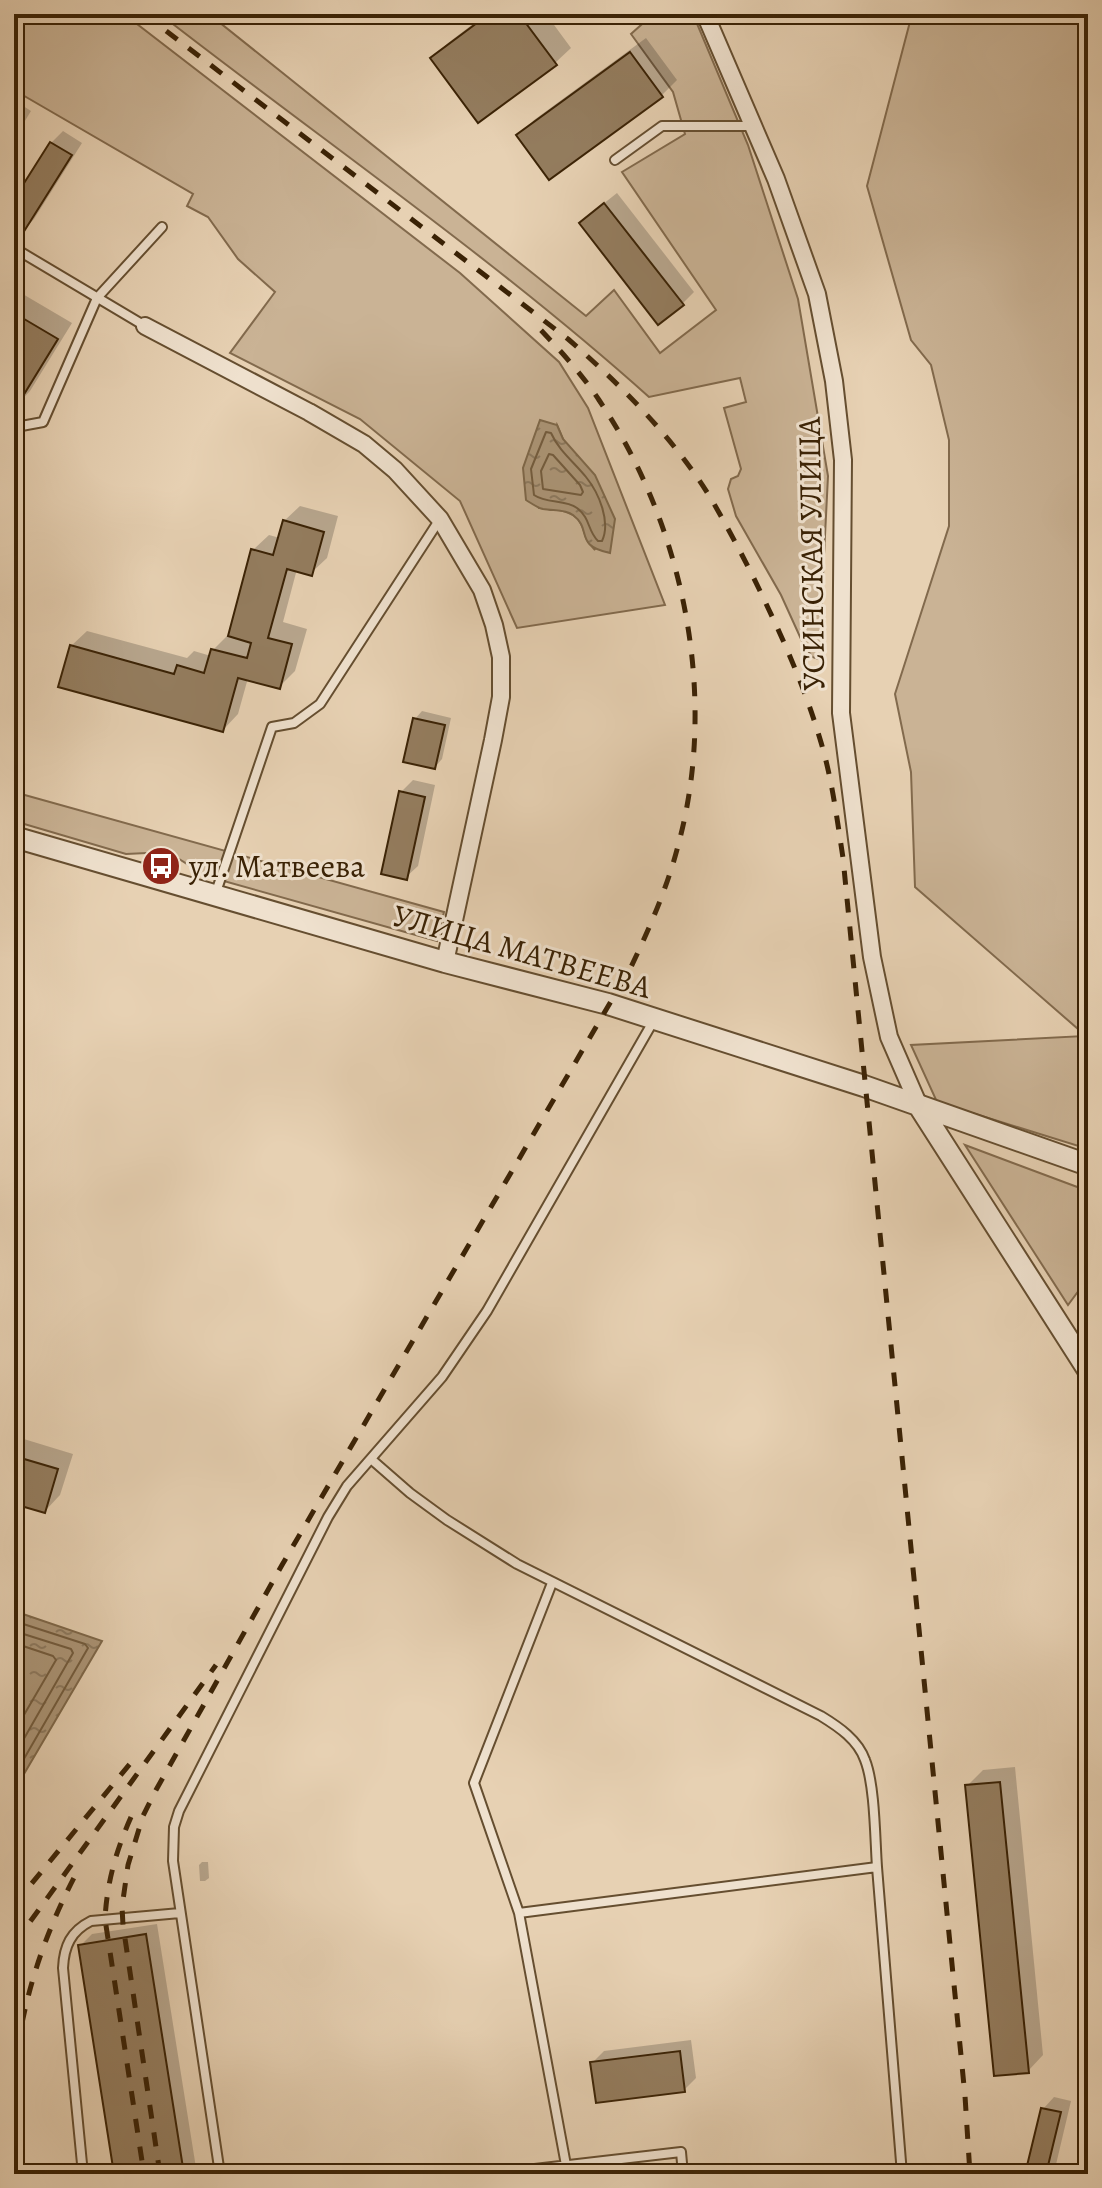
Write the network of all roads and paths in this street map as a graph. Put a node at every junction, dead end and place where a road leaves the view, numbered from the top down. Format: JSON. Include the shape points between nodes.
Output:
{"nodes":[{"id":1,"x":705,"y":14,"type":"edge"},
{"id":2,"x":753,"y":126,"type":"junction"},
{"id":3,"x":615,"y":160,"type":"dead end"},
{"id":4,"x":162,"y":227,"type":"dead end"},
{"id":5,"x":14,"y":248,"type":"edge"},
{"id":6,"x":97,"y":298,"type":"junction"},
{"id":7,"x":145,"y":326,"type":"joint"},
{"id":8,"x":14,"y":426,"type":"edge"},
{"id":9,"x":440,"y":519,"type":"junction"},
{"id":10,"x":14,"y":837,"type":"edge"},
{"id":11,"x":215,"y":896,"type":"junction"},
{"id":12,"x":445,"y":962,"type":"junction"},
{"id":13,"x":655,"y":1019,"type":"junction"},
{"id":14,"x":919,"y":1106,"type":"junction"},
{"id":15,"x":1088,"y":1165,"type":"edge"},
{"id":16,"x":1088,"y":1370,"type":"edge"},
{"id":17,"x":371,"y":1459,"type":"junction"},
{"id":18,"x":552,"y":1583,"type":"junction"},
{"id":19,"x":877,"y":1867,"type":"junction"},
{"id":20,"x":180,"y":1913,"type":"junction"},
{"id":21,"x":519,"y":1913,"type":"junction"},
{"id":22,"x":566,"y":2165,"type":"junction"},
{"id":23,"x":83,"y":2174,"type":"edge"},
{"id":24,"x":220,"y":2174,"type":"edge"},
{"id":25,"x":492,"y":2174,"type":"edge"},
{"id":26,"x":683,"y":2174,"type":"edge"},
{"id":27,"x":902,"y":2174,"type":"edge"}],
"edges":[{"from":1,"to":2,"type":"street","name":"УСИНСКАЯ УЛИЦА"},
{"from":2,"to":3,"type":"lane","via":[[662,126]]},
{"from":2,"to":14,"type":"street","name":"УСИНСКАЯ УЛИЦА","via":[[817,294],[834,381],[843,460],[841,713],[872,957],[889,1037]]},
{"from":4,"to":6,"type":"lane"},
{"from":5,"to":6,"type":"lane"},
{"from":6,"to":7,"type":"lane"},
{"from":6,"to":8,"type":"lane","via":[[43,422]]},
{"from":7,"to":9,"type":"street","via":[[364,444]]},
{"from":9,"to":11,"type":"lane","via":[[320,704],[294,723],[272,727]]},
{"from":9,"to":12,"type":"street","via":[[482,590],[501,657],[501,697]]},
{"from":10,"to":11,"type":"street","name":"УЛИЦА МАТВЕЕВА"},
{"from":11,"to":12,"type":"street","name":"УЛИЦА МАТВЕЕВА"},
{"from":12,"to":13,"type":"street","name":"УЛИЦА МАТВЕЕВА"},
{"from":13,"to":14,"type":"street","name":"УЛИЦА МАТВЕЕВА"},
{"from":13,"to":17,"type":"lane","via":[[471,1337]]},
{"from":14,"to":15,"type":"street","name":"УЛИЦА МАТВЕЕВА"},
{"from":14,"to":16,"type":"street"},
{"from":17,"to":18,"type":"lane","via":[[447,1520]]},
{"from":17,"to":20,"type":"lane","via":[[328,1517],[179,1811],[172,1843]]},
{"from":18,"to":19,"type":"lane","via":[[821,1716],[854,1740],[870,1781]]},
{"from":18,"to":21,"type":"lane","via":[[474,1783]]},
{"from":19,"to":21,"type":"lane"},
{"from":19,"to":27,"type":"lane"},
{"from":20,"to":23,"type":"lane","via":[[91,1921],[67,1942],[63,1968]]},
{"from":20,"to":24,"type":"lane"},
{"from":21,"to":22,"type":"lane"},
{"from":22,"to":25,"type":"lane"},
{"from":22,"to":26,"type":"lane","via":[[681,2152]]}]}
